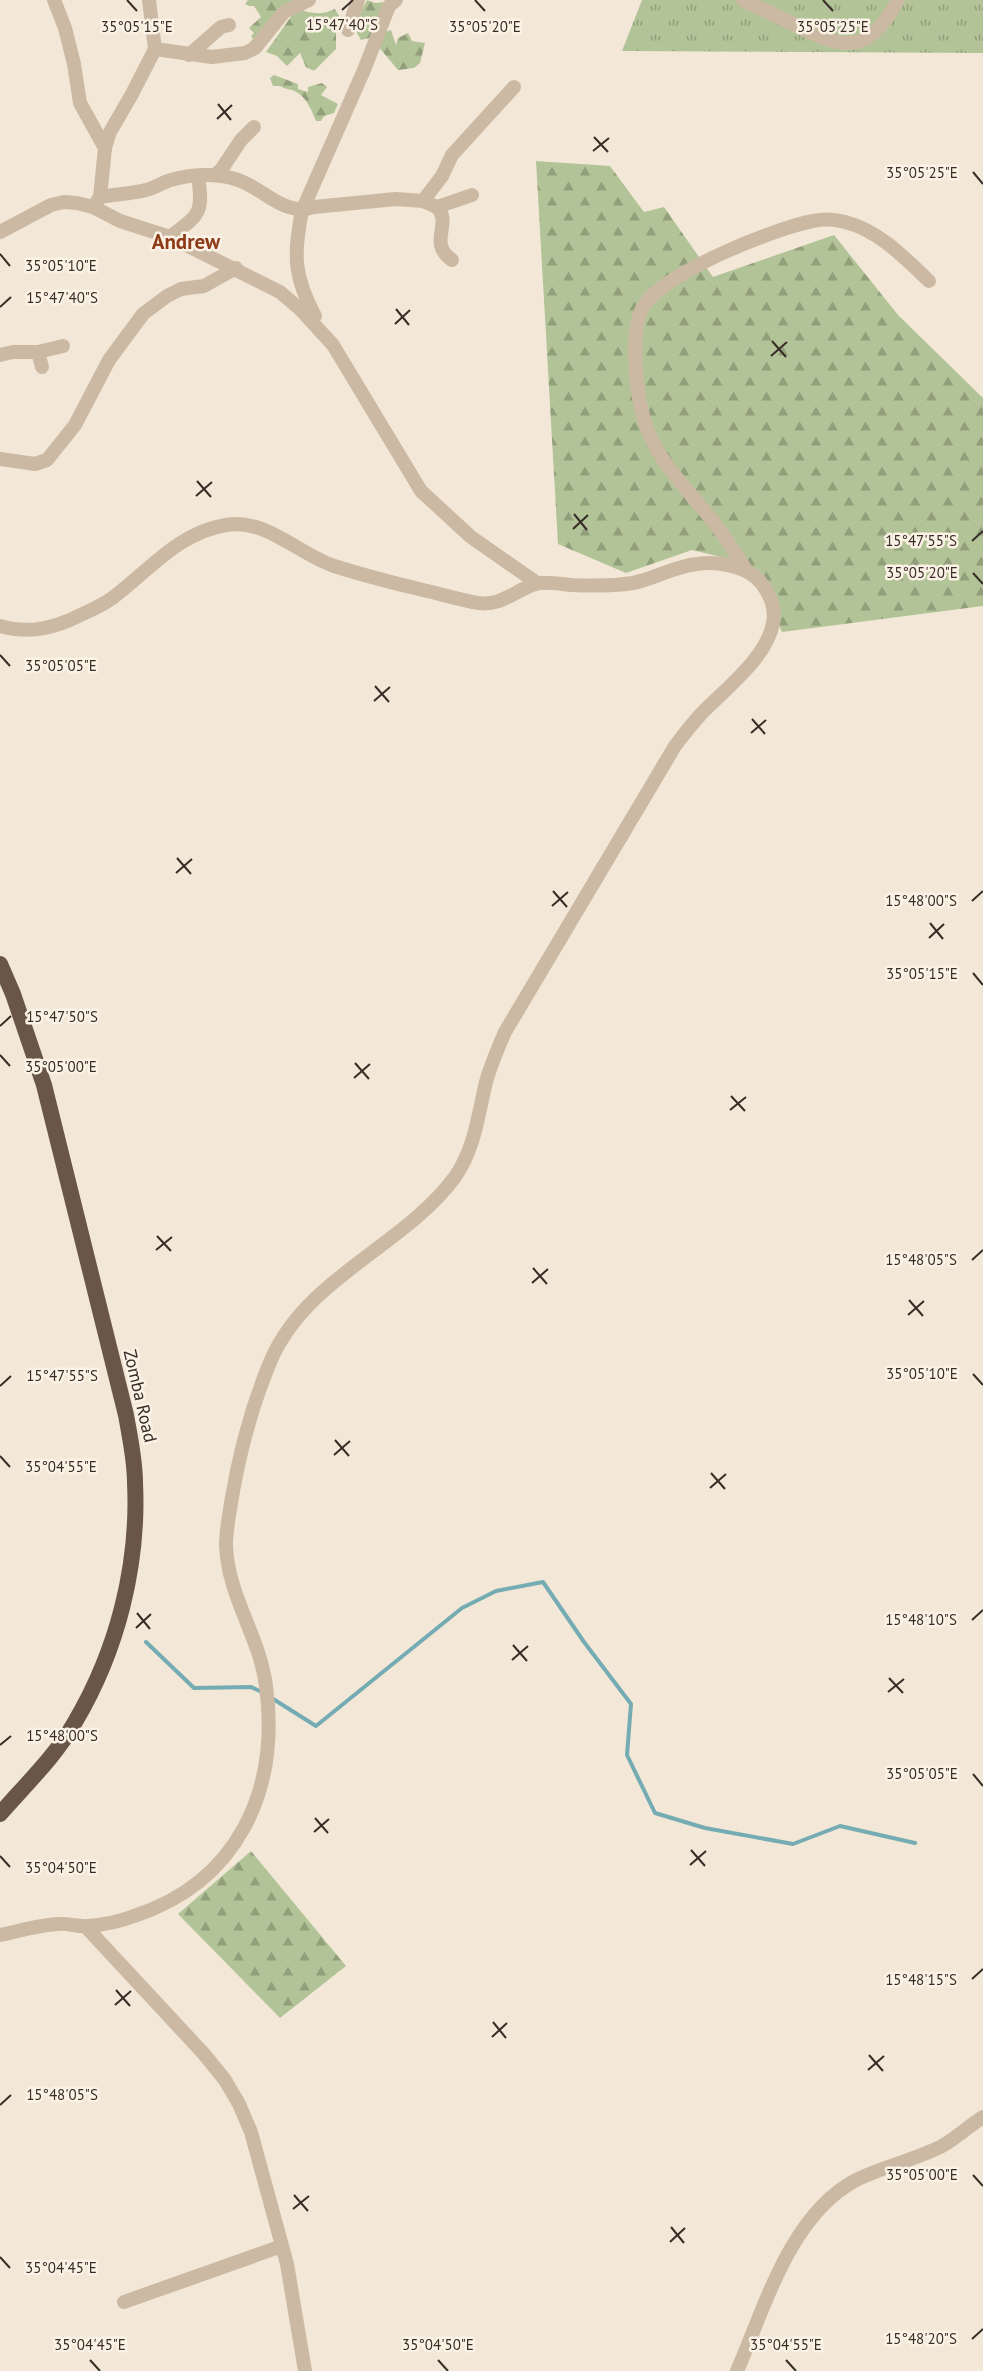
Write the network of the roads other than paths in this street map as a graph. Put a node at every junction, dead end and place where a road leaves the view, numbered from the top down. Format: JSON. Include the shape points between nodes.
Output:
{"nodes":[{"id":1,"x":54,"y":0,"type":"edge"},
{"id":2,"x":149,"y":0,"type":"edge"},
{"id":3,"x":309,"y":0,"type":"edge"},
{"id":4,"x":358,"y":0,"type":"edge"},
{"id":5,"x":396,"y":0,"type":"edge"},
{"id":6,"x":743,"y":0,"type":"edge"},
{"id":7,"x":898,"y":0,"type":"edge"},
{"id":8,"x":229,"y":25,"type":"dead end"},
{"id":9,"x":348,"y":30,"type":"dead end"},
{"id":10,"x":155,"y":49,"type":"junction"},
{"id":11,"x":189,"y":55,"type":"junction"},
{"id":12,"x":514,"y":87,"type":"dead end"},
{"id":13,"x":254,"y":127,"type":"dead end"},
{"id":14,"x":105,"y":148,"type":"junction"},
{"id":15,"x":215,"y":175,"type":"junction"},
{"id":16,"x":198,"y":177,"type":"junction"},
{"id":17,"x":472,"y":195,"type":"dead end"},
{"id":18,"x":423,"y":201,"type":"junction"},
{"id":19,"x":97,"y":202,"type":"junction"},
{"id":20,"x":437,"y":207,"type":"junction"},
{"id":21,"x":302,"y":212,"type":"junction"},
{"id":22,"x":0,"y":232,"type":"edge"},
{"id":23,"x":170,"y":237,"type":"junction"},
{"id":24,"x":452,"y":260,"type":"dead end"},
{"id":25,"x":236,"y":268,"type":"junction"},
{"id":26,"x":929,"y":281,"type":"dead end"},
{"id":27,"x":325,"y":334,"type":"junction"},
{"id":28,"x":63,"y":346,"type":"dead end"},
{"id":29,"x":38,"y":352,"type":"junction"},
{"id":30,"x":0,"y":355,"type":"edge"},
{"id":31,"x":42,"y":368,"type":"dead end"},
{"id":32,"x":0,"y":459,"type":"edge"},
{"id":33,"x":746,"y":570,"type":"junction"},
{"id":34,"x":537,"y":583,"type":"junction"},
{"id":35,"x":0,"y":626,"type":"edge"},
{"id":36,"x":0,"y":964,"type":"edge"},
{"id":37,"x":0,"y":1814,"type":"edge"},
{"id":38,"x":86,"y":1927,"type":"junction"},
{"id":39,"x":0,"y":1935,"type":"edge"},
{"id":40,"x":983,"y":2117,"type":"edge"},
{"id":41,"x":282,"y":2246,"type":"junction"},
{"id":42,"x":124,"y":2302,"type":"dead end"},
{"id":43,"x":305,"y":2371,"type":"edge"},
{"id":44,"x":737,"y":2371,"type":"edge"}],
"edges":[{"from":1,"to":14,"type":"street","via":[[65,28],[80,103]]},
{"from":2,"to":10,"type":"street"},
{"from":3,"to":11,"type":"street","via":[[284,12],[255,48],[245,53]]},
{"from":4,"to":9,"type":"street"},
{"from":5,"to":21,"type":"street","via":[[389,6]]},
{"from":6,"to":7,"type":"street","via":[[823,39],[850,44],[873,34]]},
{"from":8,"to":11,"type":"street","via":[[220,27]]},
{"from":10,"to":11,"type":"street"},
{"from":10,"to":14,"type":"street"},
{"from":12,"to":18,"type":"street","via":[[452,155]]},
{"from":13,"to":15,"type":"street"},
{"from":14,"to":19,"type":"street"},
{"from":15,"to":16,"type":"street"},
{"from":15,"to":21,"type":"street","via":[[237,179]]},
{"from":16,"to":19,"type":"street","via":[[169,180],[144,191]]},
{"from":16,"to":23,"type":"street","via":[[200,208]]},
{"from":17,"to":20,"type":"street"},
{"from":18,"to":20,"type":"street"},
{"from":18,"to":21,"type":"street","via":[[396,199],[314,207]]},
{"from":19,"to":22,"type":"street","via":[[51,206]]},
{"from":19,"to":23,"type":"street","via":[[120,221]]},
{"from":20,"to":24,"type":"street","via":[[442,216],[440,246],[442,253]]},
{"from":21,"to":27,"type":"street","via":[[297,237],[298,279]]},
{"from":23,"to":25,"type":"street"},
{"from":25,"to":27,"type":"street","via":[[280,292]]},
{"from":25,"to":32,"type":"street","via":[[204,286],[174,292],[143,314],[109,360],[75,425],[47,460],[35,464]]},
{"from":26,"to":33,"type":"street","via":[[896,249],[860,227],[833,219],[815,220],[715,256],[657,291],[643,306],[637,322],[635,353],[643,416],[666,463],[721,531]]},
{"from":27,"to":34,"type":"street","via":[[421,491],[471,537]]},
{"from":28,"to":29,"type":"street"},
{"from":29,"to":30,"type":"street"},
{"from":29,"to":31,"type":"street"},
{"from":33,"to":34,"type":"street","via":[[696,564],[631,583]]},
{"from":33,"to":38,"type":"street","via":[[755,575],[771,601],[774,614],[768,639],[675,746],[505,1032],[462,1164],[421,1212],[305,1309],[272,1359],[240,1457],[226,1544],[235,1595],[256,1645],[267,1689],[269,1749],[252,1812],[214,1870],[188,1890],[135,1916]]},
{"from":34,"to":35,"type":"street","via":[[496,603],[469,601],[333,565],[267,531],[235,524],[198,533],[172,548],[113,597],[88,612],[43,630]]},
{"from":36,"to":37,"type":"highway","name":"Zomba Road","via":[[44,1085],[126,1415],[133,1456],[135,1517],[119,1622],[101,1671],[74,1724]]},
{"from":38,"to":39,"type":"street","via":[[56,1924]]},
{"from":38,"to":41,"type":"street","via":[[225,2080],[251,2132]]},
{"from":40,"to":44,"type":"street","via":[[940,2147],[857,2180],[831,2196],[805,2228],[778,2272]]},
{"from":41,"to":42,"type":"street"},
{"from":41,"to":43,"type":"street"}]}
